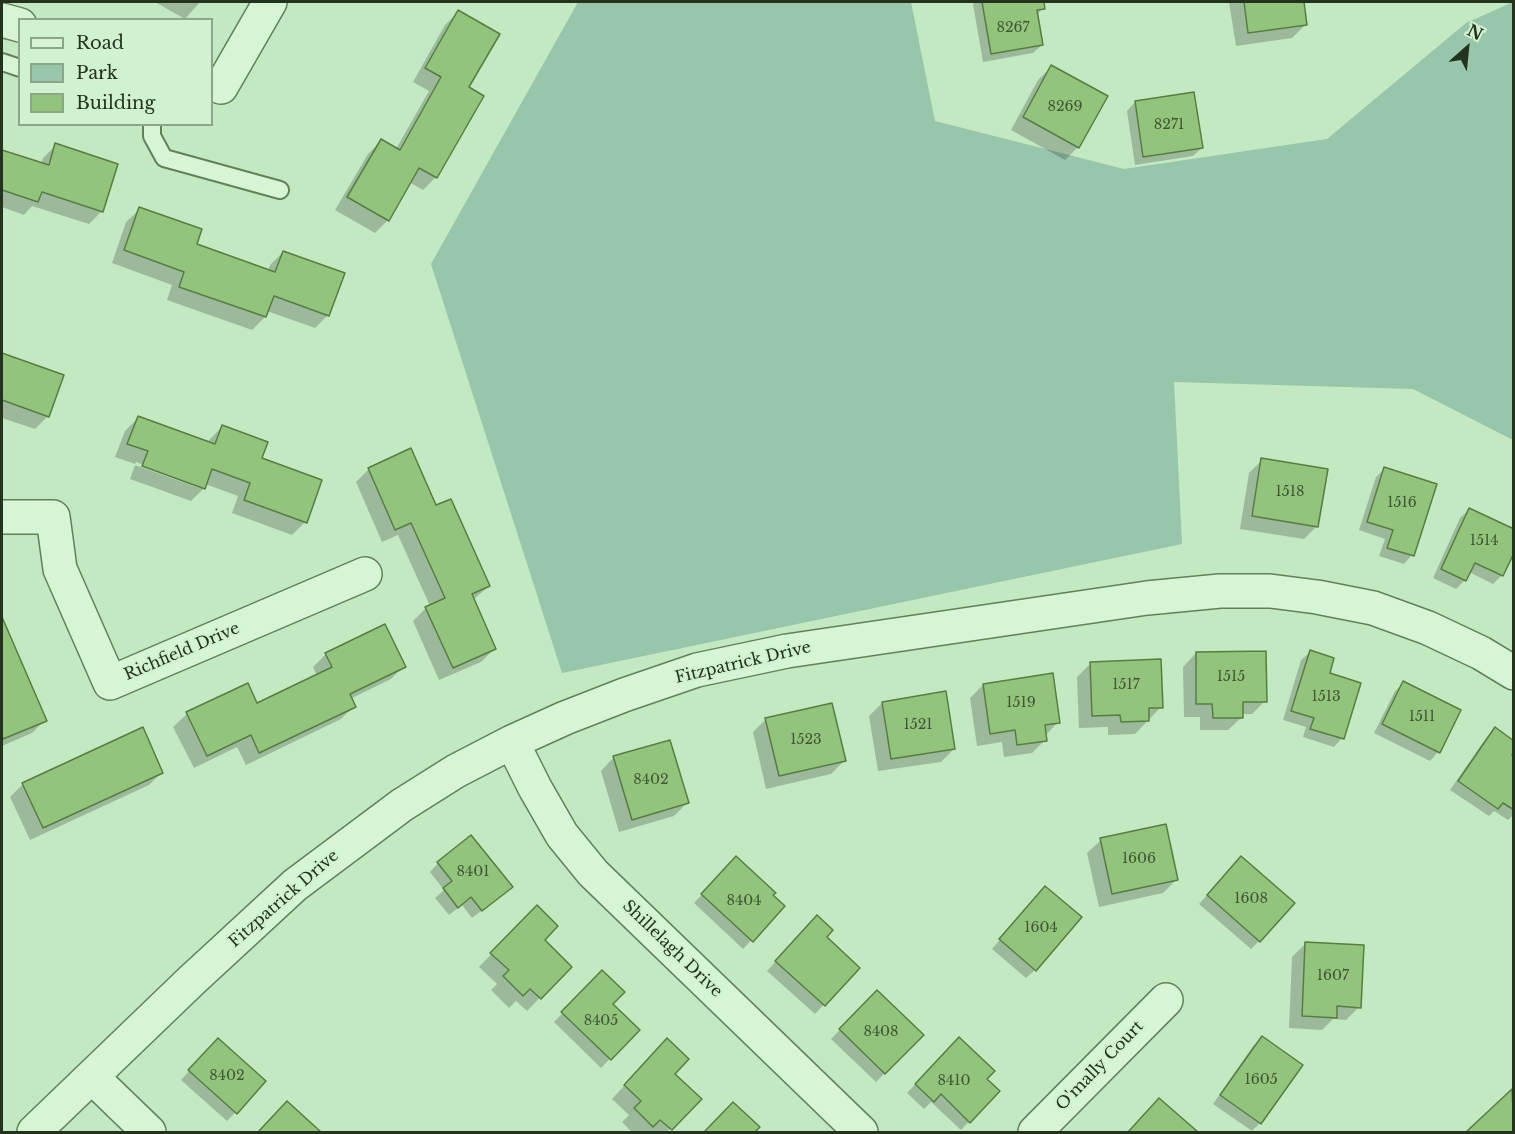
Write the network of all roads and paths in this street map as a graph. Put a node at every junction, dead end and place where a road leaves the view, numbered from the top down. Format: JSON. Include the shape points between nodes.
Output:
{"nodes":[{"id":1,"x":270,"y":2,"type":"edge"},
{"id":2,"x":2,"y":20,"type":"edge"},
{"id":3,"x":18,"y":24,"type":"edge"},
{"id":4,"x":2,"y":62,"type":"edge"},
{"id":5,"x":18,"y":67,"type":"edge"},
{"id":6,"x":213,"y":84,"type":"edge"},
{"id":7,"x":152,"y":126,"type":"edge"},
{"id":8,"x":280,"y":190,"type":"dead end"},
{"id":9,"x":2,"y":517,"type":"edge"},
{"id":10,"x":365,"y":574,"type":"dead end"},
{"id":11,"x":1514,"y":673,"type":"edge"},
{"id":12,"x":512,"y":742,"type":"junction"},
{"id":13,"x":1166,"y":1000,"type":"dead end"},
{"id":14,"x":92,"y":1077,"type":"junction"},
{"id":15,"x":34,"y":1132,"type":"edge"},
{"id":16,"x":149,"y":1132,"type":"edge"},
{"id":17,"x":861,"y":1132,"type":"edge"},
{"id":18,"x":1035,"y":1132,"type":"edge"}],
"edges":[{"from":1,"to":6,"type":"street","via":[[221,87]]},
{"from":2,"to":3,"type":"street"},
{"from":4,"to":5,"type":"lane"},
{"from":7,"to":8,"type":"lane","via":[[152,136],[164,158]]},
{"from":9,"to":10,"type":"street","name":"Richfield Drive","via":[[53,517],[60,569],[110,683]]},
{"from":11,"to":12,"type":"street","name":"Fitzpatrick Drive","via":[[1428,627],[1373,608],[1270,591],[1220,591],[1147,598],[787,651],[698,670],[624,695]]},
{"from":12,"to":14,"type":"street","name":"Fitzpatrick Drive","via":[[402,805],[295,885]]},
{"from":12,"to":17,"type":"street","name":"Shillelagh Drive","via":[[561,835],[593,873]]},
{"from":13,"to":18,"type":"street","name":"O'mally Court"},
{"from":14,"to":15,"type":"street","name":"Fitzpatrick Drive"},
{"from":14,"to":16,"type":"street"}]}
